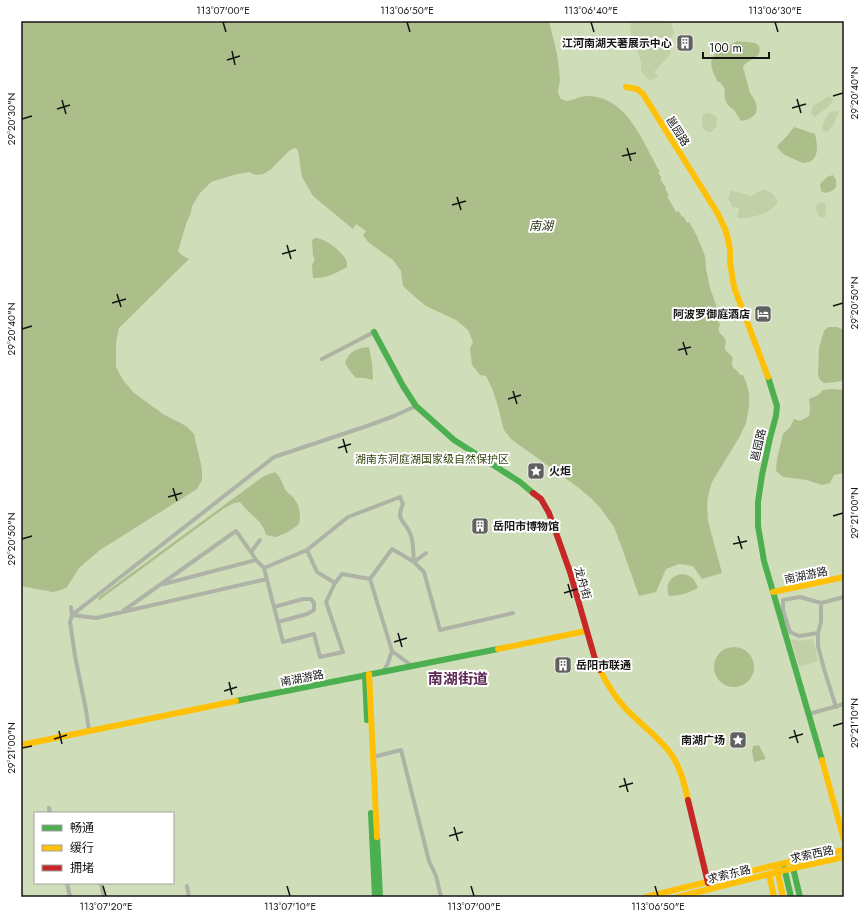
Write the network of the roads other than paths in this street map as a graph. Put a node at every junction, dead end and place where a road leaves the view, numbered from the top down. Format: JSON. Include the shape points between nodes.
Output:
{"nodes":[{"id":1,"x":626,"y":87,"type":"dead end"},
{"id":2,"x":374,"y":332,"type":"joint"},
{"id":3,"x":322,"y":359,"type":"dead end"},
{"id":4,"x":416,"y":406,"type":"junction"},
{"id":5,"x":260,"y":540,"type":"dead end"},
{"id":6,"x":307,"y":550,"type":"junction"},
{"id":7,"x":251,"y":552,"type":"junction"},
{"id":8,"x":426,"y":553,"type":"dead end"},
{"id":9,"x":256,"y":560,"type":"junction"},
{"id":10,"x":414,"y":562,"type":"junction"},
{"id":11,"x":264,"y":568,"type":"junction"},
{"id":12,"x":844,"y":577,"type":"edge"},
{"id":13,"x":267,"y":579,"type":"junction"},
{"id":14,"x":370,"y":579,"type":"junction"},
{"id":15,"x":335,"y":583,"type":"junction"},
{"id":16,"x":161,"y":584,"type":"junction"},
{"id":17,"x":773,"y":592,"type":"junction"},
{"id":18,"x":844,"y":597,"type":"edge"},
{"id":19,"x":821,"y":602,"type":"junction"},
{"id":20,"x":71,"y":607,"type":"dead end"},
{"id":21,"x":274,"y":607,"type":"junction"},
{"id":22,"x":122,"y":612,"type":"junction"},
{"id":23,"x":513,"y":613,"type":"dead end"},
{"id":24,"x":72,"y":615,"type":"junction"},
{"id":25,"x":278,"y":622,"type":"junction"},
{"id":26,"x":586,"y":631,"type":"junction"},
{"id":27,"x":818,"y":633,"type":"junction"},
{"id":28,"x":392,"y":651,"type":"junction"},
{"id":29,"x":412,"y":666,"type":"junction"},
{"id":30,"x":383,"y":672,"type":"junction"},
{"id":31,"x":367,"y":675,"type":"junction"},
{"id":32,"x":844,"y":704,"type":"edge"},
{"id":33,"x":836,"y":707,"type":"junction"},
{"id":34,"x":809,"y":714,"type":"junction"},
{"id":35,"x":89,"y":731,"type":"junction"},
{"id":36,"x":21,"y":745,"type":"edge"},
{"id":37,"x":373,"y":757,"type":"junction"},
{"id":38,"x":49,"y":808,"type":"dead end"},
{"id":39,"x":50,"y":812,"type":"edge"},
{"id":40,"x":844,"y":840,"type":"edge"},
{"id":41,"x":844,"y":850,"type":"edge"},
{"id":42,"x":844,"y":857,"type":"edge"},
{"id":43,"x":776,"y":865,"type":"junction"},
{"id":44,"x":784,"y":867,"type":"junction"},
{"id":45,"x":793,"y":868,"type":"junction"},
{"id":46,"x":777,"y":872,"type":"junction"},
{"id":47,"x":769,"y":874,"type":"junction"},
{"id":48,"x":708,"y":883,"type":"junction"},
{"id":49,"x":67,"y":884,"type":"edge"},
{"id":50,"x":101,"y":884,"type":"edge"},
{"id":51,"x":187,"y":886,"type":"dead end"},
{"id":52,"x":70,"y":897,"type":"edge"},
{"id":53,"x":104,"y":897,"type":"edge"},
{"id":54,"x":189,"y":897,"type":"edge"},
{"id":55,"x":375,"y":897,"type":"edge"},
{"id":56,"x":380,"y":897,"type":"edge"},
{"id":57,"x":441,"y":897,"type":"edge"},
{"id":58,"x":646,"y":897,"type":"edge"},
{"id":59,"x":678,"y":897,"type":"edge"},
{"id":60,"x":774,"y":897,"type":"edge"},
{"id":61,"x":783,"y":897,"type":"edge"},
{"id":62,"x":791,"y":897,"type":"edge"},
{"id":63,"x":800,"y":897,"type":"edge"}],
"edges":[{"from":1,"to":17,"type":"street","name":"邕园路","via":[[637,89],[643,94],[725,228],[734,286],[771,384],[777,406],[762,475],[758,526]]},
{"from":2,"to":3,"type":"street"},
{"from":2,"to":4,"type":"street","name":"龙舟街"},
{"from":4,"to":24,"type":"street","via":[[367,426],[274,457]]},
{"from":4,"to":26,"type":"street","name":"龙舟街","via":[[454,440],[520,482],[541,499],[549,513],[570,572]]},
{"from":5,"to":7,"type":"street"},
{"from":6,"to":10,"type":"street","via":[[348,518],[400,497],[400,519],[410,533]]},
{"from":6,"to":11,"type":"street"},
{"from":6,"to":15,"type":"street","via":[[317,572]]},
{"from":7,"to":9,"type":"street"},
{"from":7,"to":16,"type":"street","via":[[236,531]]},
{"from":8,"to":10,"type":"street"},
{"from":9,"to":11,"type":"street"},
{"from":9,"to":16,"type":"street"},
{"from":10,"to":14,"type":"street","via":[[392,549]]},
{"from":10,"to":23,"type":"street","via":[[424,572],[440,630]]},
{"from":11,"to":13,"type":"street"},
{"from":12,"to":17,"type":"street","name":"南湖游路"},
{"from":13,"to":21,"type":"street"},
{"from":13,"to":22,"type":"street"},
{"from":14,"to":15,"type":"street","via":[[342,574]]},
{"from":14,"to":28,"type":"street"},
{"from":15,"to":25,"type":"street","via":[[326,602],[342,652],[320,657],[314,634],[283,642]]},
{"from":16,"to":22,"type":"street"},
{"from":17,"to":34,"type":"street","name":"邕园路"},
{"from":18,"to":19,"type":"street"},
{"from":19,"to":27,"type":"street"},
{"from":19,"to":27,"type":"street","via":[[800,597],[783,600],[783,610],[790,632],[799,636]]},
{"from":20,"to":24,"type":"street"},
{"from":21,"to":25,"type":"street"},
{"from":21,"to":25,"type":"street","via":[[303,599],[311,599],[314,603],[314,610]]},
{"from":22,"to":24,"type":"street","via":[[96,618]]},
{"from":24,"to":35,"type":"street","via":[[70,622]]},
{"from":26,"to":29,"type":"street","name":"南湖游路"},
{"from":26,"to":48,"type":"street","name":"龙舟街","via":[[602,676],[615,696],[672,755],[683,778]]},
{"from":27,"to":33,"type":"street","via":[[818,646]]},
{"from":28,"to":29,"type":"street"},
{"from":28,"to":30,"type":"street"},
{"from":29,"to":30,"type":"street","name":"南湖游路"},
{"from":30,"to":31,"type":"street","name":"南湖游路"},
{"from":31,"to":35,"type":"street","name":"南湖游路"},
{"from":31,"to":37,"type":"street"},
{"from":31,"to":55,"type":"street"},
{"from":32,"to":33,"type":"street"},
{"from":33,"to":34,"type":"street"},
{"from":34,"to":40,"type":"street","name":"邕园路"},
{"from":35,"to":36,"type":"street","name":"南湖游路"},
{"from":37,"to":56,"type":"street"},
{"from":37,"to":57,"type":"street","via":[[401,750],[429,861]]},
{"from":38,"to":39,"type":"street"},
{"from":41,"to":44,"type":"street"},
{"from":42,"to":45,"type":"street","name":"求索西路"},
{"from":43,"to":44,"type":"street","name":"求索东路"},
{"from":43,"to":46,"type":"street"},
{"from":43,"to":48,"type":"street","name":"求索东路"},
{"from":44,"to":45,"type":"street","name":"求索西路"},
{"from":44,"to":46,"type":"street","name":"求索东路"},
{"from":44,"to":62,"type":"street"},
{"from":45,"to":63,"type":"street"},
{"from":46,"to":47,"type":"street","name":"求索东路"},
{"from":46,"to":61,"type":"street"},
{"from":47,"to":59,"type":"street","name":"求索东路"},
{"from":47,"to":60,"type":"street"},
{"from":48,"to":58,"type":"street","name":"求索东路"},
{"from":49,"to":52,"type":"street"},
{"from":50,"to":53,"type":"street"},
{"from":51,"to":54,"type":"street"}]}
